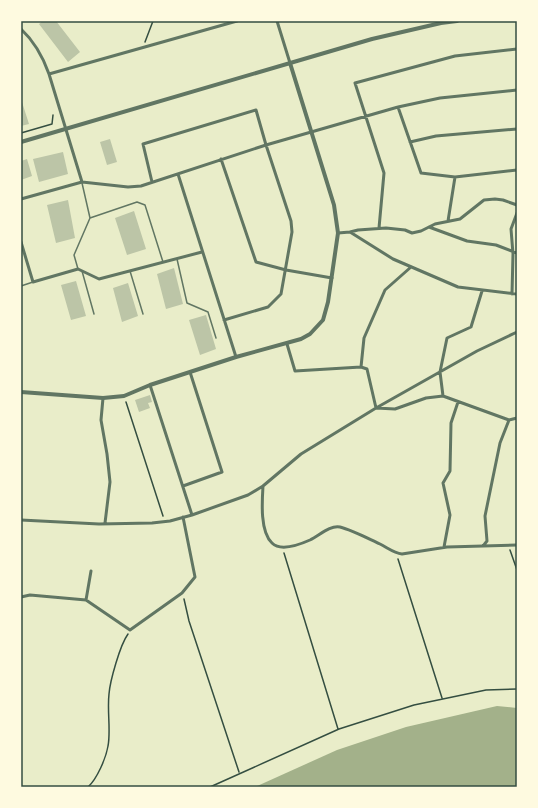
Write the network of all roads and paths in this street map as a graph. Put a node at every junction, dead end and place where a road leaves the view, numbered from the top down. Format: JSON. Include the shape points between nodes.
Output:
{"nodes":[{"id":1,"x":153,"y":21,"type":"edge"},
{"id":2,"x":237,"y":21,"type":"edge"},
{"id":3,"x":277,"y":21,"type":"edge"},
{"id":4,"x":457,"y":21,"type":"edge"},
{"id":5,"x":21,"y":29,"type":"edge"},
{"id":6,"x":144,"y":46,"type":"junction"},
{"id":7,"x":517,"y":49,"type":"edge"},
{"id":8,"x":290,"y":63,"type":"junction"},
{"id":9,"x":49,"y":74,"type":"junction"},
{"id":10,"x":517,"y":90,"type":"edge"},
{"id":11,"x":398,"y":107,"type":"junction"},
{"id":12,"x":53,"y":115,"type":"dead end"},
{"id":13,"x":367,"y":116,"type":"junction"},
{"id":14,"x":65,"y":129,"type":"junction"},
{"id":15,"x":517,"y":129,"type":"edge"},
{"id":16,"x":312,"y":132,"type":"junction"},
{"id":17,"x":21,"y":133,"type":"edge"},
{"id":18,"x":21,"y":142,"type":"edge"},
{"id":19,"x":410,"y":142,"type":"junction"},
{"id":20,"x":266,"y":145,"type":"junction"},
{"id":21,"x":222,"y":160,"type":"junction"},
{"id":22,"x":517,"y":170,"type":"edge"},
{"id":23,"x":178,"y":174,"type":"junction"},
{"id":24,"x":455,"y":177,"type":"junction"},
{"id":25,"x":82,"y":182,"type":"junction"},
{"id":26,"x":152,"y":182,"type":"junction"},
{"id":27,"x":21,"y":199,"type":"edge"},
{"id":28,"x":517,"y":204,"type":"edge"},
{"id":29,"x":517,"y":213,"type":"edge"},
{"id":30,"x":90,"y":218,"type":"junction"},
{"id":31,"x":448,"y":221,"type":"junction"},
{"id":32,"x":429,"y":227,"type":"junction"},
{"id":33,"x":379,"y":228,"type":"junction"},
{"id":34,"x":350,"y":232,"type":"junction"},
{"id":35,"x":338,"y":233,"type":"junction"},
{"id":36,"x":21,"y":242,"type":"edge"},
{"id":37,"x":202,"y":252,"type":"junction"},
{"id":38,"x":513,"y":252,"type":"junction"},
{"id":39,"x":517,"y":253,"type":"edge"},
{"id":40,"x":177,"y":259,"type":"junction"},
{"id":41,"x":163,"y":262,"type":"junction"},
{"id":42,"x":411,"y":268,"type":"junction"},
{"id":43,"x":78,"y":269,"type":"junction"},
{"id":44,"x":286,"y":270,"type":"junction"},
{"id":45,"x":82,"y":271,"type":"junction"},
{"id":46,"x":130,"y":271,"type":"junction"},
{"id":47,"x":332,"y":278,"type":"junction"},
{"id":48,"x":33,"y":282,"type":"junction"},
{"id":49,"x":21,"y":286,"type":"edge"},
{"id":50,"x":482,"y":291,"type":"junction"},
{"id":51,"x":512,"y":294,"type":"junction"},
{"id":52,"x":517,"y":294,"type":"edge"},
{"id":53,"x":94,"y":314,"type":"dead end"},
{"id":54,"x":143,"y":314,"type":"dead end"},
{"id":55,"x":224,"y":320,"type":"junction"},
{"id":56,"x":517,"y":332,"type":"edge"},
{"id":57,"x":216,"y":338,"type":"dead end"},
{"id":58,"x":287,"y":344,"type":"junction"},
{"id":59,"x":236,"y":357,"type":"junction"},
{"id":60,"x":361,"y":367,"type":"junction"},
{"id":61,"x":190,"y":372,"type":"junction"},
{"id":62,"x":440,"y":372,"type":"junction"},
{"id":63,"x":150,"y":385,"type":"junction"},
{"id":64,"x":21,"y":392,"type":"edge"},
{"id":65,"x":124,"y":396,"type":"junction"},
{"id":66,"x":443,"y":396,"type":"junction"},
{"id":67,"x":103,"y":398,"type":"junction"},
{"id":68,"x":458,"y":402,"type":"junction"},
{"id":69,"x":376,"y":408,"type":"junction"},
{"id":70,"x":517,"y":418,"type":"edge"},
{"id":71,"x":509,"y":420,"type":"junction"},
{"id":72,"x":183,"y":486,"type":"junction"},
{"id":73,"x":263,"y":486,"type":"junction"},
{"id":74,"x":192,"y":515,"type":"junction"},
{"id":75,"x":183,"y":517,"type":"junction"},
{"id":76,"x":21,"y":520,"type":"edge"},
{"id":77,"x":165,"y":522,"type":"junction"},
{"id":78,"x":105,"y":523,"type":"junction"},
{"id":79,"x":517,"y":545,"type":"edge"},
{"id":80,"x":483,"y":546,"type":"junction"},
{"id":81,"x":509,"y":546,"type":"junction"},
{"id":82,"x":282,"y":547,"type":"junction"},
{"id":83,"x":444,"y":547,"type":"junction"},
{"id":84,"x":396,"y":553,"type":"junction"},
{"id":85,"x":517,"y":570,"type":"edge"},
{"id":86,"x":90,"y":571,"type":"dead end"},
{"id":87,"x":182,"y":593,"type":"junction"},
{"id":88,"x":21,"y":597,"type":"edge"},
{"id":89,"x":86,"y":600,"type":"junction"},
{"id":90,"x":130,"y":630,"type":"junction"},
{"id":91,"x":517,"y":689,"type":"edge"},
{"id":92,"x":442,"y":699,"type":"junction"},
{"id":93,"x":339,"y":729,"type":"junction"},
{"id":94,"x":240,"y":773,"type":"junction"},
{"id":95,"x":88,"y":787,"type":"edge"},
{"id":96,"x":210,"y":787,"type":"edge"}],
"edges":[{"from":1,"to":6,"type":"path"},
{"from":2,"to":6,"type":"street"},
{"from":3,"to":8,"type":"street"},
{"from":4,"to":8,"type":"street","via":[[372,39]]},
{"from":5,"to":9,"type":"street","via":[[38,49]]},
{"from":6,"to":9,"type":"street"},
{"from":7,"to":13,"type":"street","via":[[455,56],[355,82]]},
{"from":8,"to":14,"type":"street"},
{"from":8,"to":16,"type":"street"},
{"from":9,"to":14,"type":"street"},
{"from":10,"to":11,"type":"street","via":[[440,98]]},
{"from":11,"to":13,"type":"street"},
{"from":11,"to":19,"type":"street"},
{"from":12,"to":17,"type":"path","via":[[52,124]]},
{"from":13,"to":16,"type":"street"},
{"from":13,"to":33,"type":"street","via":[[384,173]]},
{"from":14,"to":18,"type":"street"},
{"from":14,"to":25,"type":"street"},
{"from":15,"to":19,"type":"street","via":[[436,136]]},
{"from":16,"to":20,"type":"street"},
{"from":16,"to":35,"type":"street","via":[[334,205]]},
{"from":19,"to":24,"type":"street","via":[[421,173]]},
{"from":20,"to":21,"type":"street"},
{"from":20,"to":26,"type":"street","via":[[256,110],[143,144]]},
{"from":20,"to":44,"type":"street","via":[[291,221],[292,232]]},
{"from":21,"to":23,"type":"street"},
{"from":21,"to":44,"type":"street","via":[[256,262]]},
{"from":22,"to":24,"type":"street"},
{"from":23,"to":26,"type":"street"},
{"from":23,"to":37,"type":"street"},
{"from":24,"to":31,"type":"street"},
{"from":25,"to":26,"type":"street","via":[[128,187]]},
{"from":25,"to":27,"type":"street"},
{"from":25,"to":30,"type":"lane"},
{"from":28,"to":31,"type":"street","via":[[499,199],[484,200],[460,219]]},
{"from":29,"to":38,"type":"street","via":[[511,229]]},
{"from":30,"to":41,"type":"lane","via":[[137,202],[146,205]]},
{"from":30,"to":43,"type":"lane","via":[[74,255]]},
{"from":31,"to":32,"type":"street"},
{"from":32,"to":33,"type":"street","via":[[412,233]]},
{"from":32,"to":38,"type":"street","via":[[467,241],[496,245]]},
{"from":33,"to":34,"type":"street"},
{"from":34,"to":35,"type":"street"},
{"from":34,"to":42,"type":"street"},
{"from":35,"to":47,"type":"street"},
{"from":36,"to":48,"type":"street"},
{"from":37,"to":40,"type":"street"},
{"from":37,"to":55,"type":"street"},
{"from":38,"to":39,"type":"street"},
{"from":38,"to":51,"type":"street"},
{"from":40,"to":41,"type":"street"},
{"from":40,"to":57,"type":"lane","via":[[187,303],[208,312]]},
{"from":41,"to":46,"type":"street"},
{"from":42,"to":50,"type":"street","via":[[458,288]]},
{"from":42,"to":60,"type":"street","via":[[385,290],[364,338]]},
{"from":43,"to":45,"type":"street"},
{"from":43,"to":48,"type":"street"},
{"from":44,"to":47,"type":"street"},
{"from":44,"to":55,"type":"street","via":[[281,294],[268,307]]},
{"from":45,"to":46,"type":"street","via":[[99,279]]},
{"from":45,"to":53,"type":"lane"},
{"from":46,"to":54,"type":"lane"},
{"from":47,"to":58,"type":"street","via":[[323,320],[310,334]]},
{"from":48,"to":49,"type":"lane"},
{"from":50,"to":51,"type":"street"},
{"from":50,"to":62,"type":"street","via":[[471,327],[447,338]]},
{"from":51,"to":52,"type":"street"},
{"from":55,"to":59,"type":"street"},
{"from":56,"to":62,"type":"street"},
{"from":58,"to":59,"type":"street"},
{"from":58,"to":60,"type":"street","via":[[295,371]]},
{"from":59,"to":61,"type":"street"},
{"from":60,"to":69,"type":"street","via":[[367,369]]},
{"from":61,"to":63,"type":"street"},
{"from":61,"to":72,"type":"street","via":[[222,472]]},
{"from":62,"to":66,"type":"street"},
{"from":62,"to":69,"type":"street"},
{"from":63,"to":65,"type":"street"},
{"from":63,"to":72,"type":"street"},
{"from":64,"to":67,"type":"street"},
{"from":65,"to":67,"type":"street"},
{"from":65,"to":77,"type":"path"},
{"from":66,"to":68,"type":"street"},
{"from":66,"to":69,"type":"street","via":[[426,398],[395,410]]},
{"from":67,"to":78,"type":"street","via":[[101,420],[110,482]]},
{"from":68,"to":71,"type":"street"},
{"from":68,"to":83,"type":"street","via":[[451,423],[450,471],[443,483],[450,515]]},
{"from":69,"to":73,"type":"street","via":[[301,454]]},
{"from":70,"to":71,"type":"street"},
{"from":71,"to":80,"type":"street","via":[[500,443],[485,516],[487,541]]},
{"from":72,"to":74,"type":"street"},
{"from":73,"to":74,"type":"street","via":[[248,495]]},
{"from":73,"to":82,"type":"street","via":[[265,531],[272,544]]},
{"from":74,"to":75,"type":"street"},
{"from":75,"to":77,"type":"street"},
{"from":75,"to":87,"type":"street","via":[[195,577]]},
{"from":76,"to":78,"type":"street"},
{"from":77,"to":78,"type":"street"},
{"from":79,"to":81,"type":"street"},
{"from":80,"to":81,"type":"street"},
{"from":80,"to":83,"type":"street"},
{"from":81,"to":85,"type":"path"},
{"from":82,"to":84,"type":"street","via":[[309,540],[333,527],[348,530]]},
{"from":82,"to":93,"type":"path"},
{"from":83,"to":84,"type":"street"},
{"from":84,"to":92,"type":"path"},
{"from":86,"to":89,"type":"street"},
{"from":87,"to":90,"type":"street"},
{"from":87,"to":94,"type":"path"},
{"from":88,"to":89,"type":"street","via":[[30,595]]},
{"from":89,"to":90,"type":"street"},
{"from":90,"to":95,"type":"path","via":[[125,638],[109,694],[108,746],[100,770]]},
{"from":91,"to":92,"type":"path","via":[[486,690]]},
{"from":92,"to":93,"type":"path","via":[[414,705]]},
{"from":93,"to":94,"type":"path"},
{"from":94,"to":96,"type":"path"}]}
